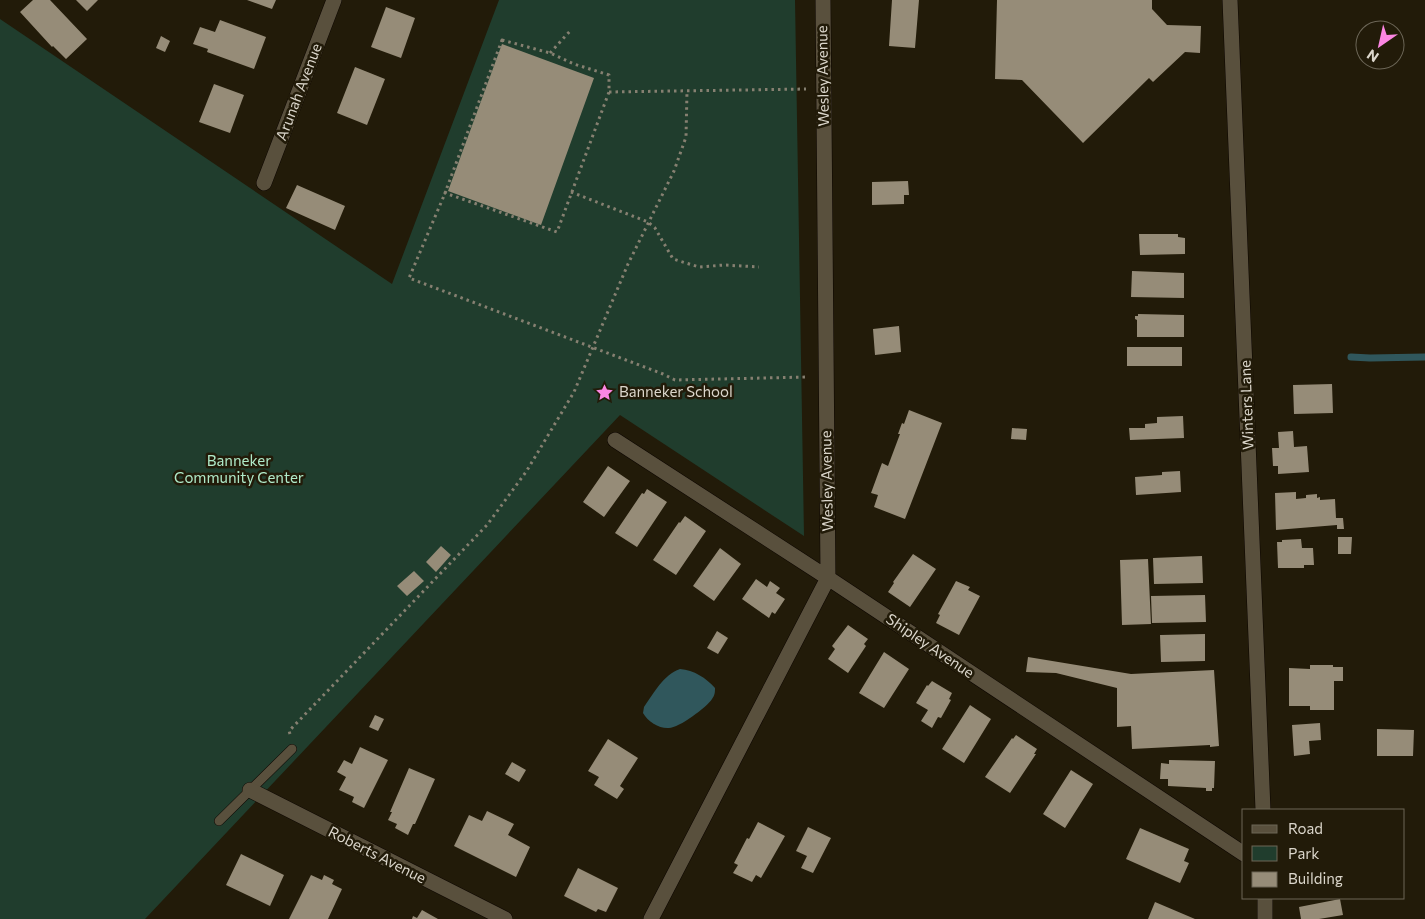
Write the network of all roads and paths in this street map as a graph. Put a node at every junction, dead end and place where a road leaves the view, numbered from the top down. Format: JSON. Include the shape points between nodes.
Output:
{"nodes":[{"id":1,"x":334,"y":0,"type":"edge"},
{"id":2,"x":822,"y":0,"type":"edge"},
{"id":3,"x":1230,"y":0,"type":"edge"},
{"id":4,"x":570,"y":30,"type":"dead end"},
{"id":5,"x":550,"y":53,"type":"junction"},
{"id":6,"x":824,"y":89,"type":"junction"},
{"id":7,"x":687,"y":91,"type":"junction"},
{"id":8,"x":609,"y":92,"type":"junction"},
{"id":9,"x":264,"y":183,"type":"dead end"},
{"id":10,"x":446,"y":191,"type":"junction"},
{"id":11,"x":571,"y":192,"type":"junction"},
{"id":12,"x":648,"y":222,"type":"junction"},
{"id":13,"x":759,"y":267,"type":"dead end"},
{"id":14,"x":593,"y":348,"type":"junction"},
{"id":15,"x":826,"y":377,"type":"junction"},
{"id":16,"x":615,"y":440,"type":"dead end"},
{"id":17,"x":828,"y":578,"type":"junction"},
{"id":18,"x":292,"y":749,"type":"joint"},
{"id":19,"x":250,"y":790,"type":"junction"},
{"id":20,"x":1263,"y":809,"type":"edge"},
{"id":21,"x":219,"y":821,"type":"dead end"},
{"id":22,"x":1242,"y":853,"type":"edge"},
{"id":23,"x":1265,"y":899,"type":"edge"},
{"id":24,"x":505,"y":919,"type":"edge"},
{"id":25,"x":652,"y":919,"type":"edge"},
{"id":26,"x":1265,"y":919,"type":"edge"}],
"edges":[{"from":1,"to":9,"type":"street","name":"Arunah Avenue"},
{"from":2,"to":6,"type":"street","name":"Wesley Avenue"},
{"from":3,"to":20,"type":"street","name":"Winters Lane"},
{"from":4,"to":5,"type":"path"},
{"from":5,"to":8,"type":"path","via":[[609,75]]},
{"from":5,"to":10,"type":"path","via":[[502,40]]},
{"from":6,"to":7,"type":"path"},
{"from":6,"to":15,"type":"street","name":"Wesley Avenue"},
{"from":7,"to":8,"type":"path"},
{"from":7,"to":12,"type":"path","via":[[686,137],[674,171]]},
{"from":8,"to":11,"type":"path"},
{"from":10,"to":11,"type":"path","via":[[445,194],[556,232]]},
{"from":10,"to":14,"type":"path","via":[[409,278]]},
{"from":11,"to":12,"type":"path"},
{"from":12,"to":13,"type":"path","via":[[674,259],[699,267]]},
{"from":12,"to":14,"type":"path"},
{"from":14,"to":15,"type":"path","via":[[675,380]]},
{"from":14,"to":18,"type":"path","via":[[574,392],[526,472],[487,525],[289,731]]},
{"from":15,"to":17,"type":"street","name":"Wesley Avenue"},
{"from":16,"to":17,"type":"street","name":"Shipley Avenue"},
{"from":17,"to":22,"type":"street","name":"Shipley Avenue"},
{"from":17,"to":25,"type":"street","name":"Wesley Avenue"},
{"from":18,"to":19,"type":"lane"},
{"from":19,"to":21,"type":"lane"},
{"from":19,"to":24,"type":"street","name":"Roberts Avenue"},
{"from":23,"to":26,"type":"street"}]}
